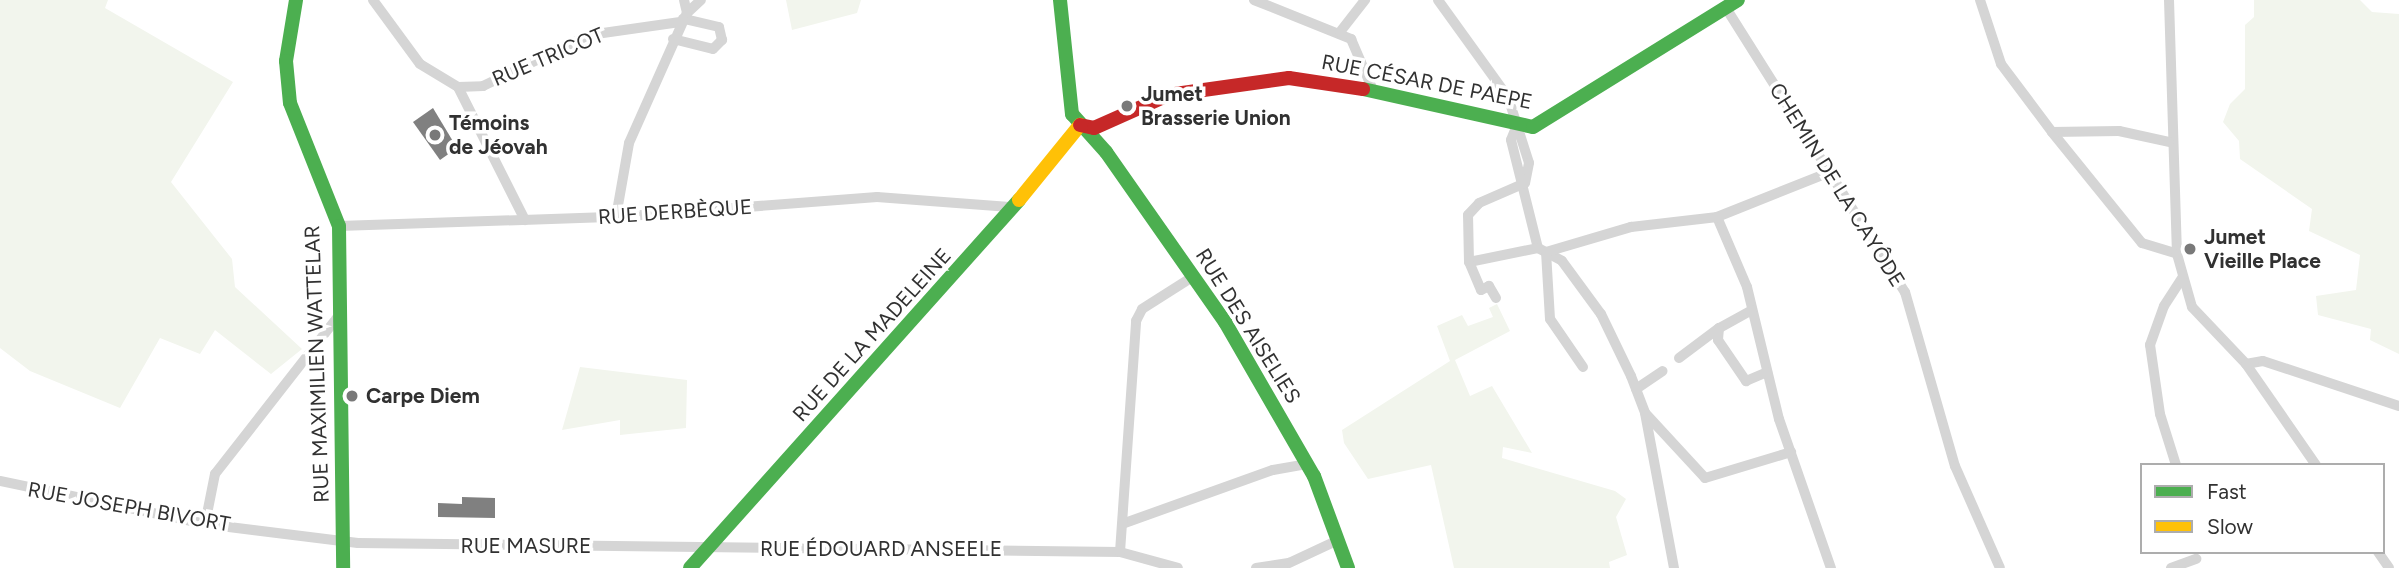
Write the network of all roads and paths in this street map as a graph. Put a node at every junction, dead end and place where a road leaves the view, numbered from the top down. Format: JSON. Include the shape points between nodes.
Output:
{"nodes":[{"id":1,"x":296,"y":0,"type":"edge"},
{"id":2,"x":373,"y":0,"type":"edge"},
{"id":3,"x":684,"y":0,"type":"edge"},
{"id":4,"x":701,"y":0,"type":"edge"},
{"id":5,"x":1060,"y":0,"type":"edge"},
{"id":6,"x":1254,"y":0,"type":"edge"},
{"id":7,"x":1365,"y":0,"type":"edge"},
{"id":8,"x":1438,"y":0,"type":"edge"},
{"id":9,"x":1980,"y":0,"type":"edge"},
{"id":10,"x":2169,"y":0,"type":"edge"},
{"id":11,"x":1732,"y":4,"type":"edge"},
{"id":12,"x":683,"y":18,"type":"junction"},
{"id":13,"x":1340,"y":32,"type":"junction"},
{"id":14,"x":673,"y":39,"type":"junction"},
{"id":15,"x":458,"y":87,"type":"junction"},
{"id":16,"x":1373,"y":90,"type":"junction"},
{"id":17,"x":1080,"y":125,"type":"junction"},
{"id":18,"x":1517,"y":125,"type":"junction"},
{"id":19,"x":2052,"y":132,"type":"junction"},
{"id":20,"x":2169,"y":142,"type":"junction"},
{"id":21,"x":1830,"y":172,"type":"junction"},
{"id":22,"x":1525,"y":183,"type":"junction"},
{"id":23,"x":1010,"y":207,"type":"junction"},
{"id":24,"x":616,"y":217,"type":"junction"},
{"id":25,"x":1717,"y":217,"type":"junction"},
{"id":26,"x":525,"y":220,"type":"junction"},
{"id":27,"x":338,"y":226,"type":"junction"},
{"id":28,"x":1542,"y":250,"type":"junction"},
{"id":29,"x":2177,"y":254,"type":"junction"},
{"id":30,"x":1469,"y":262,"type":"junction"},
{"id":31,"x":1194,"y":276,"type":"junction"},
{"id":32,"x":2182,"y":278,"type":"junction"},
{"id":33,"x":1496,"y":298,"type":"dead end"},
{"id":34,"x":1752,"y":310,"type":"junction"},
{"id":35,"x":340,"y":314,"type":"junction"},
{"id":36,"x":1719,"y":328,"type":"junction"},
{"id":37,"x":1679,"y":358,"type":"dead end"},
{"id":38,"x":2246,"y":363,"type":"junction"},
{"id":39,"x":1583,"y":368,"type":"dead end"},
{"id":40,"x":1663,"y":371,"type":"dead end"},
{"id":41,"x":1767,"y":372,"type":"junction"},
{"id":42,"x":1636,"y":389,"type":"junction"},
{"id":43,"x":2399,"y":406,"type":"edge"},
{"id":44,"x":1645,"y":413,"type":"junction"},
{"id":45,"x":1791,"y":452,"type":"junction"},
{"id":46,"x":2175,"y":463,"type":"edge"},
{"id":47,"x":2315,"y":463,"type":"edge"},
{"id":48,"x":1306,"y":464,"type":"junction"},
{"id":49,"x":0,"y":481,"type":"edge"},
{"id":50,"x":205,"y":524,"type":"junction"},
{"id":51,"x":1122,"y":524,"type":"junction"},
{"id":52,"x":343,"y":539,"type":"junction"},
{"id":53,"x":1336,"y":541,"type":"junction"},
{"id":54,"x":709,"y":547,"type":"junction"},
{"id":55,"x":1120,"y":552,"type":"junction"},
{"id":56,"x":2197,"y":560,"type":"edge"},
{"id":57,"x":1289,"y":565,"type":"edge"},
{"id":58,"x":343,"y":568,"type":"edge"},
{"id":59,"x":690,"y":568,"type":"edge"},
{"id":60,"x":1178,"y":568,"type":"edge"},
{"id":61,"x":1256,"y":568,"type":"edge"},
{"id":62,"x":1348,"y":568,"type":"edge"},
{"id":63,"x":1674,"y":568,"type":"edge"},
{"id":64,"x":1831,"y":568,"type":"edge"},
{"id":65,"x":2000,"y":568,"type":"edge"},
{"id":66,"x":2171,"y":568,"type":"edge"}],
"edges":[{"from":1,"to":27,"type":"street","name":"RUE MAXIMILIEN WATTELAR","via":[[286,61],[290,103]]},
{"from":2,"to":15,"type":"street","via":[[420,64]]},
{"from":3,"to":12,"type":"street"},
{"from":4,"to":12,"type":"street"},
{"from":5,"to":17,"type":"street","name":"RUE DES AISELIES","via":[[1069,95]]},
{"from":6,"to":13,"type":"street"},
{"from":7,"to":13,"type":"street"},
{"from":8,"to":18,"type":"street","via":[[1496,76]]},
{"from":9,"to":19,"type":"street","via":[[2001,64]]},
{"from":10,"to":20,"type":"street"},
{"from":11,"to":18,"type":"street","name":"RUE CÉSAR DE PAEPE","via":[[1544,123]]},
{"from":11,"to":21,"type":"street","name":"CHEMIN DE LA CAYÔDE"},
{"from":12,"to":14,"type":"street"},
{"from":12,"to":14,"type":"street","via":[[719,27],[722,40],[713,49]]},
{"from":12,"to":15,"type":"street","name":"RUE TRICOT","via":[[589,35],[483,86]]},
{"from":13,"to":16,"type":"street","via":[[1356,47]]},
{"from":14,"to":24,"type":"street","via":[[629,143]]},
{"from":15,"to":26,"type":"street"},
{"from":16,"to":17,"type":"street","name":"RUE CÉSAR DE PAEPE","via":[[1310,80],[1263,80],[1168,95],[1094,128]]},
{"from":16,"to":18,"type":"street","name":"RUE CÉSAR DE PAEPE"},
{"from":17,"to":23,"type":"street","name":"RUE DE LA MADELEINE"},
{"from":17,"to":31,"type":"street","name":"RUE DES AISELIES"},
{"from":18,"to":22,"type":"street","via":[[1511,139]]},
{"from":19,"to":20,"type":"street","via":[[2119,131]]},
{"from":19,"to":29,"type":"street","via":[[2142,242],[2161,254]]},
{"from":20,"to":29,"type":"street"},
{"from":21,"to":25,"type":"street"},
{"from":21,"to":65,"type":"street","name":"CHEMIN DE LA CAYÔDE","via":[[1905,292],[1955,466]]},
{"from":22,"to":28,"type":"street"},
{"from":22,"to":30,"type":"street","via":[[1479,203],[1468,215]]},
{"from":23,"to":24,"type":"street","name":"RUE DERBÈQUE","via":[[877,197]]},
{"from":23,"to":54,"type":"street","name":"RUE DE LA MADELEINE"},
{"from":24,"to":26,"type":"street","name":"RUE DERBÈQUE"},
{"from":25,"to":28,"type":"street","via":[[1631,227]]},
{"from":25,"to":34,"type":"street"},
{"from":26,"to":27,"type":"street","name":"RUE DERBÈQUE"},
{"from":27,"to":35,"type":"street","name":"RUE MAXIMILIEN WATTELAR"},
{"from":28,"to":30,"type":"street"},
{"from":28,"to":39,"type":"street","via":[[1550,319]]},
{"from":28,"to":42,"type":"street","via":[[1562,261],[1601,314]]},
{"from":29,"to":32,"type":"street"},
{"from":30,"to":33,"type":"street","via":[[1481,290],[1489,286]]},
{"from":31,"to":48,"type":"street","name":"RUE DES AISELIES"},
{"from":31,"to":51,"type":"street","via":[[1142,309],[1136,320]]},
{"from":32,"to":38,"type":"street","via":[[2192,307],[2208,329]]},
{"from":32,"to":46,"type":"street","via":[[2164,306],[2150,345],[2160,414]]},
{"from":34,"to":36,"type":"street"},
{"from":34,"to":41,"type":"street"},
{"from":35,"to":50,"type":"street","via":[[215,474]]},
{"from":35,"to":52,"type":"street","name":"RUE MAXIMILIEN WATTELAR"},
{"from":36,"to":37,"type":"street"},
{"from":36,"to":41,"type":"street","via":[[1718,340],[1746,381]]},
{"from":38,"to":43,"type":"street","via":[[2263,361]]},
{"from":38,"to":47,"type":"street"},
{"from":40,"to":42,"type":"street"},
{"from":41,"to":45,"type":"street"},
{"from":42,"to":44,"type":"street"},
{"from":44,"to":45,"type":"street","via":[[1705,478]]},
{"from":44,"to":63,"type":"street"},
{"from":45,"to":64,"type":"street"},
{"from":48,"to":51,"type":"street","via":[[1272,470]]},
{"from":48,"to":53,"type":"street","name":"RUE DES AISELIES"},
{"from":49,"to":50,"type":"street","name":"RUE JOSEPH BIVORT"},
{"from":50,"to":52,"type":"street","name":"RUE JOSEPH BIVORT"},
{"from":51,"to":55,"type":"street"},
{"from":52,"to":54,"type":"street","name":"RUE MASURE","via":[[374,544]]},
{"from":52,"to":58,"type":"street","name":"RUE MAXIMILIEN WATTELAR"},
{"from":53,"to":57,"type":"street"},
{"from":53,"to":62,"type":"street","name":"RUE DES AISELIES"},
{"from":54,"to":55,"type":"street","name":"RUE ÉDOUARD ANSEELE"},
{"from":54,"to":59,"type":"street","name":"RUE DE LA MADELEINE"},
{"from":55,"to":60,"type":"street","name":"RUE ÉDOUARD ANSEELE"},
{"from":56,"to":66,"type":"street"},
{"from":57,"to":61,"type":"street"}]}
